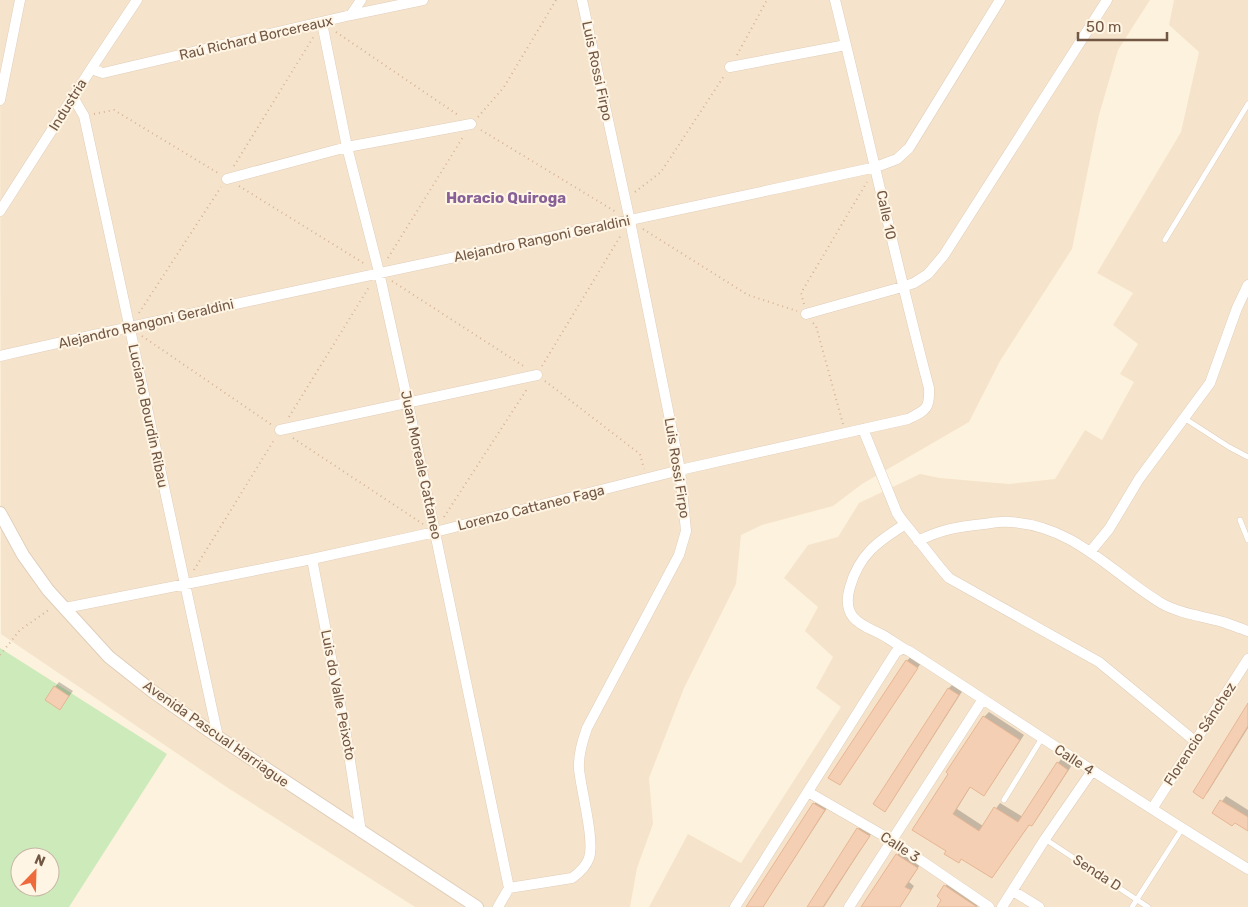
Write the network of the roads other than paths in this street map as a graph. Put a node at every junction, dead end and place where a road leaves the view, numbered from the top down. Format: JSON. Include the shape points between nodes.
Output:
{"nodes":[{"id":1,"x":20,"y":0,"type":"edge"},
{"id":2,"x":137,"y":0,"type":"edge"},
{"id":3,"x":361,"y":0,"type":"edge"},
{"id":4,"x":423,"y":0,"type":"edge"},
{"id":5,"x":582,"y":0,"type":"edge"},
{"id":6,"x":835,"y":0,"type":"edge"},
{"id":7,"x":1000,"y":0,"type":"edge"},
{"id":8,"x":1106,"y":0,"type":"edge"},
{"id":9,"x":351,"y":15,"type":"junction"},
{"id":10,"x":322,"y":23,"type":"junction"},
{"id":11,"x":846,"y":45,"type":"junction"},
{"id":12,"x":730,"y":67,"type":"road end"},
{"id":13,"x":91,"y":69,"type":"junction"},
{"id":14,"x":73,"y":97,"type":"junction"},
{"id":15,"x":0,"y":100,"type":"edge"},
{"id":16,"x":1248,"y":104,"type":"edge"},
{"id":17,"x":471,"y":124,"type":"road end"},
{"id":18,"x":347,"y":147,"type":"junction"},
{"id":19,"x":876,"y":167,"type":"junction"},
{"id":20,"x":227,"y":179,"type":"road end"},
{"id":21,"x":0,"y":211,"type":"edge"},
{"id":22,"x":630,"y":220,"type":"junction"},
{"id":23,"x":1165,"y":240,"type":"dead end"},
{"id":24,"x":379,"y":272,"type":"junction"},
{"id":25,"x":1248,"y":285,"type":"edge"},
{"id":26,"x":902,"y":287,"type":"junction"},
{"id":27,"x":806,"y":314,"type":"road end"},
{"id":28,"x":129,"y":327,"type":"junction"},
{"id":29,"x":0,"y":356,"type":"edge"},
{"id":30,"x":537,"y":375,"type":"road end"},
{"id":31,"x":408,"y":403,"type":"junction"},
{"id":32,"x":1183,"y":418,"type":"junction"},
{"id":33,"x":908,"y":419,"type":"joint"},
{"id":34,"x":863,"y":429,"type":"junction"},
{"id":35,"x":280,"y":430,"type":"road end"},
{"id":36,"x":1248,"y":457,"type":"edge"},
{"id":37,"x":680,"y":470,"type":"junction"},
{"id":38,"x":0,"y":513,"type":"edge"},
{"id":39,"x":1240,"y":520,"type":"dead end"},
{"id":40,"x":904,"y":525,"type":"junction"},
{"id":41,"x":435,"y":532,"type":"junction"},
{"id":42,"x":1248,"y":540,"type":"edge"},
{"id":43,"x":918,"y":541,"type":"junction"},
{"id":44,"x":1090,"y":552,"type":"junction"},
{"id":45,"x":312,"y":559,"type":"junction"},
{"id":46,"x":185,"y":585,"type":"junction"},
{"id":47,"x":63,"y":606,"type":"junction"},
{"id":48,"x":1248,"y":631,"type":"edge"},
{"id":49,"x":902,"y":649,"type":"junction"},
{"id":50,"x":1248,"y":659,"type":"edge"},
{"id":51,"x":983,"y":699,"type":"junction"},
{"id":52,"x":218,"y":737,"type":"junction"},
{"id":53,"x":1042,"y":738,"type":"junction"},
{"id":54,"x":1196,"y":742,"type":"junction"},
{"id":55,"x":1092,"y":771,"type":"junction"},
{"id":56,"x":808,"y":792,"type":"junction"},
{"id":57,"x":1004,"y":800,"type":"dead end"},
{"id":58,"x":1152,"y":809,"type":"junction"},
{"id":59,"x":1182,"y":829,"type":"junction"},
{"id":60,"x":361,"y":832,"type":"junction"},
{"id":61,"x":1045,"y":839,"type":"junction"},
{"id":62,"x":891,"y":840,"type":"junction"},
{"id":63,"x":1248,"y":869,"type":"edge"},
{"id":64,"x":509,"y":888,"type":"junction"},
{"id":65,"x":1012,"y":891,"type":"junction"},
{"id":66,"x":1137,"y":900,"type":"junction"},
{"id":67,"x":477,"y":907,"type":"edge"},
{"id":68,"x":498,"y":907,"type":"edge"},
{"id":69,"x":735,"y":907,"type":"edge"},
{"id":70,"x":849,"y":907,"type":"edge"},
{"id":71,"x":989,"y":907,"type":"edge"},
{"id":72,"x":1002,"y":907,"type":"edge"},
{"id":73,"x":1039,"y":907,"type":"edge"},
{"id":74,"x":1132,"y":907,"type":"edge"},
{"id":75,"x":1148,"y":907,"type":"edge"}],
"edges":[{"from":1,"to":15,"type":"street"},
{"from":2,"to":13,"type":"street","name":"Industria"},
{"from":3,"to":9,"type":"street"},
{"from":4,"to":9,"type":"street","name":"Raú Richard Borcereaux"},
{"from":5,"to":22,"type":"street","name":"Luis Rossi Firpo"},
{"from":6,"to":11,"type":"street","name":"Calle 10"},
{"from":7,"to":19,"type":"street","name":"Alejandro Rangoni Geraldini","via":[[909,148],[897,159]]},
{"from":8,"to":26,"type":"street","via":[[944,255],[928,274]]},
{"from":9,"to":10,"type":"street","name":"Raú Richard Borcereaux"},
{"from":10,"to":13,"type":"street","name":"Raú Richard Borcereaux","via":[[102,73]]},
{"from":10,"to":18,"type":"street","name":"Juan Moreale Cattaneo"},
{"from":11,"to":12,"type":"street"},
{"from":11,"to":19,"type":"street","name":"Calle 10"},
{"from":13,"to":14,"type":"street","name":"Industria"},
{"from":14,"to":21,"type":"street","name":"Industria"},
{"from":14,"to":28,"type":"street","name":"Luciano Bourdin Ribau","via":[[84,116]]},
{"from":16,"to":23,"type":"lane"},
{"from":17,"to":18,"type":"street"},
{"from":18,"to":20,"type":"street"},
{"from":18,"to":24,"type":"street","name":"Juan Moreale Cattaneo"},
{"from":19,"to":22,"type":"street","name":"Alejandro Rangoni Geraldini"},
{"from":19,"to":26,"type":"street","name":"Calle 10"},
{"from":22,"to":24,"type":"street","name":"Alejandro Rangoni Geraldini"},
{"from":22,"to":37,"type":"street","name":"Luis Rossi Firpo"},
{"from":24,"to":28,"type":"street","name":"Alejandro Rangoni Geraldini"},
{"from":24,"to":31,"type":"street","name":"Juan Moreale Cattaneo"},
{"from":25,"to":32,"type":"street","via":[[1210,383]]},
{"from":26,"to":27,"type":"street"},
{"from":26,"to":33,"type":"street","name":"Calle 10","via":[[929,388],[929,403],[924,411]]},
{"from":28,"to":29,"type":"street","name":"Alejandro Rangoni Geraldini"},
{"from":28,"to":46,"type":"street","name":"Luciano Bourdin Ribau"},
{"from":30,"to":31,"type":"street"},
{"from":31,"to":35,"type":"street"},
{"from":31,"to":41,"type":"street","name":"Juan Moreale Cattaneo"},
{"from":32,"to":36,"type":"lane"},
{"from":32,"to":44,"type":"street"},
{"from":33,"to":34,"type":"street","name":"Lorenzo Cattaneo Faga"},
{"from":34,"to":37,"type":"street","name":"Lorenzo Cattaneo Faga"},
{"from":34,"to":40,"type":"street"},
{"from":37,"to":41,"type":"street","name":"Lorenzo Cattaneo Faga"},
{"from":37,"to":64,"type":"street","name":"Luis Rossi Firpo","via":[[686,531],[679,555],[587,728],[580,748],[579,769],[590,843],[589,858],[572,878]]},
{"from":38,"to":47,"type":"street","name":"Avenida Pascual Harriague","via":[[23,555]]},
{"from":39,"to":42,"type":"lane"},
{"from":40,"to":43,"type":"street"},
{"from":40,"to":49,"type":"street","name":"Calle 4","via":[[866,554],[858,564],[848,593],[850,611],[861,624]]},
{"from":41,"to":45,"type":"street","name":"Lorenzo Cattaneo Faga"},
{"from":41,"to":64,"type":"street","name":"Juan Moreale Cattaneo"},
{"from":43,"to":44,"type":"street","via":[[953,527],[1008,522],[1062,534]]},
{"from":43,"to":54,"type":"street","via":[[949,578],[1099,662]]},
{"from":44,"to":48,"type":"street","via":[[1163,604]]},
{"from":45,"to":46,"type":"street","name":"Lorenzo Cattaneo Faga"},
{"from":45,"to":60,"type":"street","name":"Luis do Valle Peixoto"},
{"from":46,"to":47,"type":"street","name":"Lorenzo Cattaneo Faga"},
{"from":46,"to":52,"type":"street","name":"Luciano Bourdin Ribau"},
{"from":47,"to":52,"type":"street","name":"Avenida Pascual Harriague","via":[[109,657]]},
{"from":49,"to":51,"type":"street","name":"Calle 4"},
{"from":49,"to":56,"type":"street","via":[[896,652]]},
{"from":50,"to":54,"type":"street","name":"Florencio Sánchez"},
{"from":51,"to":53,"type":"street","name":"Calle 4"},
{"from":51,"to":62,"type":"street"},
{"from":52,"to":60,"type":"street","name":"Avenida Pascual Harriague"},
{"from":53,"to":55,"type":"street","name":"Calle 4"},
{"from":53,"to":57,"type":"lane"},
{"from":54,"to":58,"type":"street","name":"Florencio Sánchez"},
{"from":55,"to":58,"type":"street","name":"Calle 4"},
{"from":55,"to":61,"type":"street"},
{"from":56,"to":62,"type":"street","name":"Calle 3"},
{"from":56,"to":69,"type":"street"},
{"from":58,"to":59,"type":"street","name":"Calle 4"},
{"from":59,"to":63,"type":"street","name":"Calle 4"},
{"from":59,"to":66,"type":"lane"},
{"from":60,"to":67,"type":"street","name":"Avenida Pascual Harriague"},
{"from":61,"to":65,"type":"street"},
{"from":61,"to":66,"type":"lane","name":"Senda D"},
{"from":62,"to":70,"type":"street"},
{"from":62,"to":71,"type":"street","name":"Calle 3"},
{"from":64,"to":68,"type":"street"},
{"from":65,"to":72,"type":"street"},
{"from":65,"to":73,"type":"street"},
{"from":66,"to":74,"type":"lane"},
{"from":66,"to":75,"type":"lane","name":"Senda D"}]}
